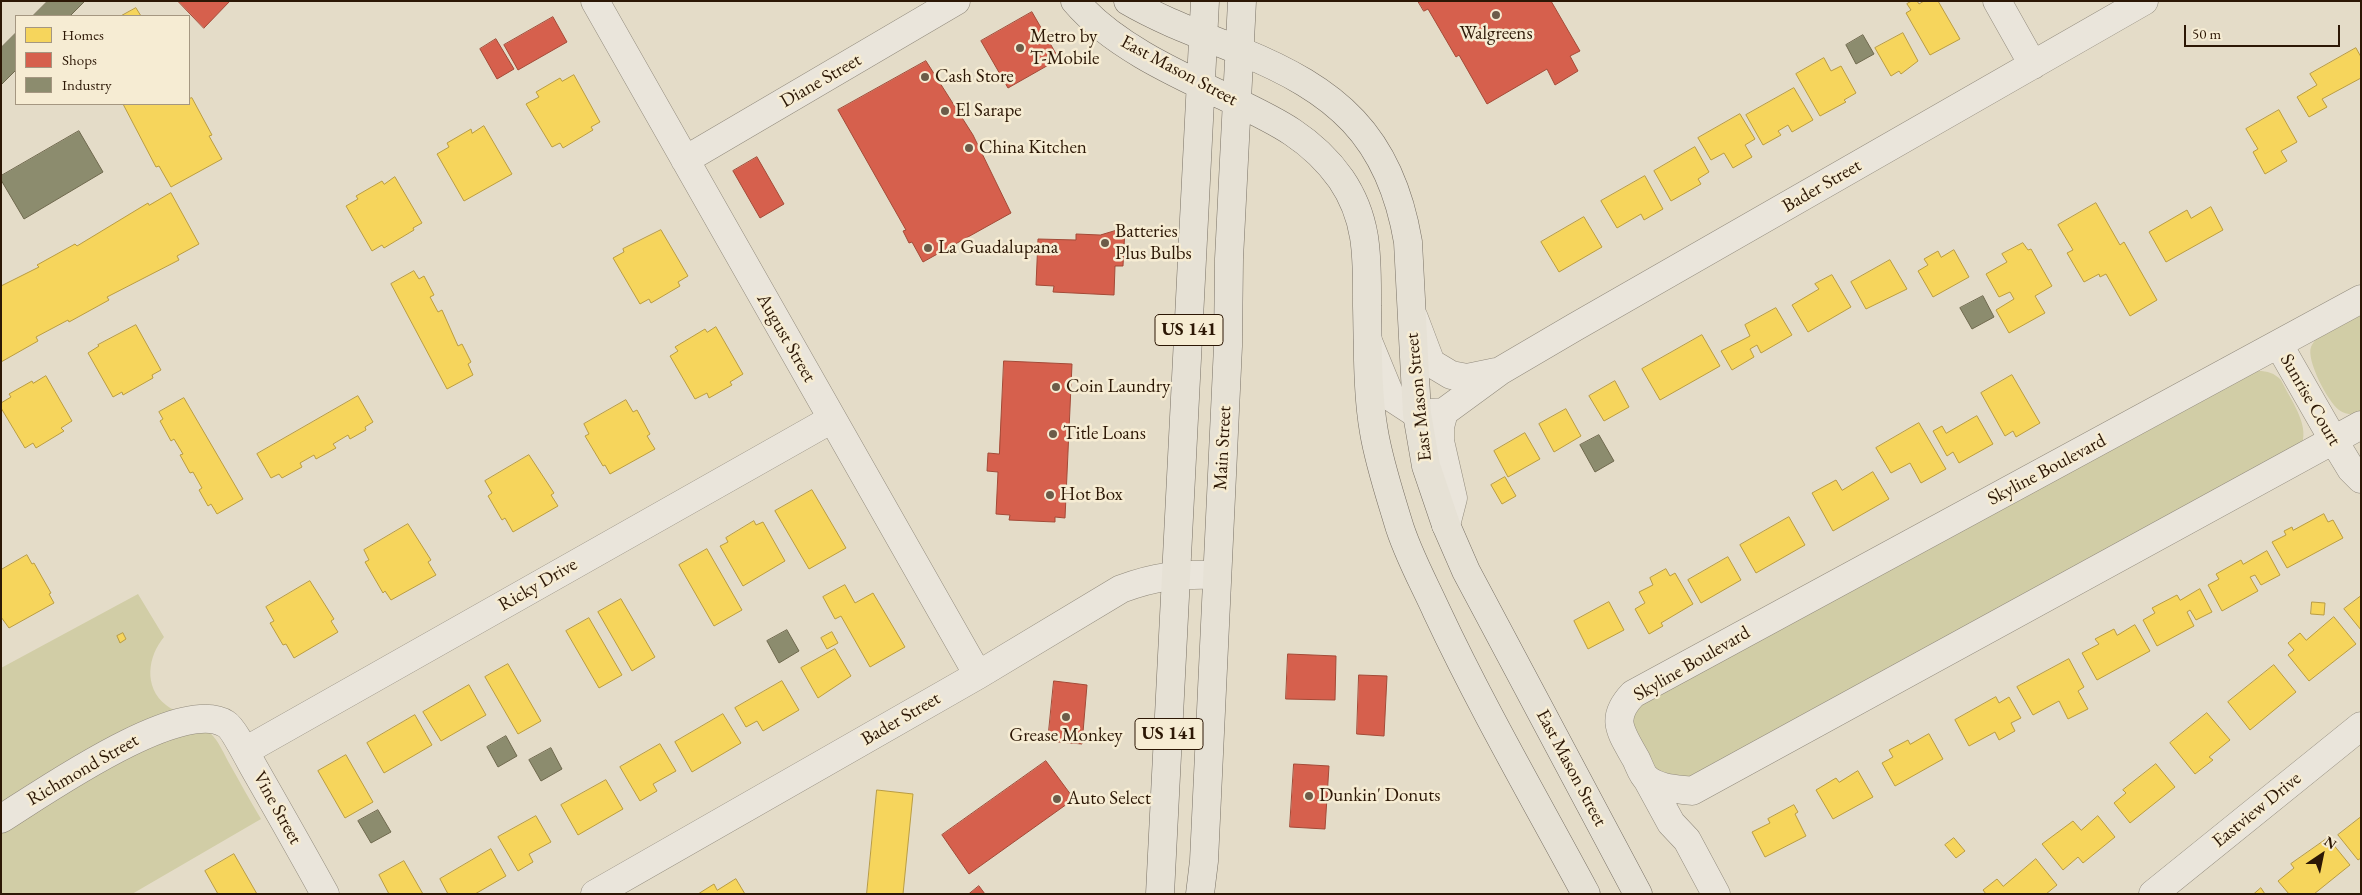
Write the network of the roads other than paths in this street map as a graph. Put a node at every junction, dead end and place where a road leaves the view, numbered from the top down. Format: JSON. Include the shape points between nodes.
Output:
{"nodes":[{"id":1,"x":594,"y":1,"type":"edge"},
{"id":2,"x":956,"y":1,"type":"edge"},
{"id":3,"x":1075,"y":1,"type":"edge"},
{"id":4,"x":1128,"y":1,"type":"edge"},
{"id":5,"x":1205,"y":1,"type":"edge"},
{"id":6,"x":1242,"y":1,"type":"edge"},
{"id":7,"x":1997,"y":1,"type":"edge"},
{"id":8,"x":2144,"y":1,"type":"edge"},
{"id":9,"x":1203,"y":37,"type":"junction"},
{"id":10,"x":1239,"y":50,"type":"junction"},
{"id":11,"x":2033,"y":65,"type":"junction"},
{"id":12,"x":1201,"y":85,"type":"junction"},
{"id":13,"x":1237,"y":102,"type":"junction"},
{"id":14,"x":685,"y":160,"type":"junction"},
{"id":15,"x":2361,"y":300,"type":"edge"},
{"id":16,"x":1411,"y":310,"type":"junction"},
{"id":17,"x":1368,"y":340,"type":"junction"},
{"id":18,"x":2278,"y":345,"type":"junction"},
{"id":19,"x":1500,"y":371,"type":"junction"},
{"id":20,"x":1444,"y":412,"type":"junction"},
{"id":21,"x":1417,"y":414,"type":"junction"},
{"id":22,"x":832,"y":418,"type":"junction"},
{"id":23,"x":2361,"y":425,"type":"edge"},
{"id":24,"x":2334,"y":441,"type":"junction"},
{"id":25,"x":2361,"y":478,"type":"edge"},
{"id":26,"x":1446,"y":525,"type":"junction"},
{"id":27,"x":1176,"y":574,"type":"junction"},
{"id":28,"x":1216,"y":575,"type":"junction"},
{"id":29,"x":978,"y":676,"type":"junction"},
{"id":30,"x":226,"y":724,"type":"joint"},
{"id":31,"x":2361,"y":726,"type":"edge"},
{"id":32,"x":245,"y":751,"type":"junction"},
{"id":33,"x":1647,"y":779,"type":"junction"},
{"id":34,"x":1692,"y":791,"type":"junction"},
{"id":35,"x":1,"y":819,"type":"edge"},
{"id":36,"x":1687,"y":840,"type":"junction"},
{"id":37,"x":601,"y":892,"type":"edge"},
{"id":38,"x":325,"y":894,"type":"edge"},
{"id":39,"x":1160,"y":894,"type":"edge"},
{"id":40,"x":1200,"y":894,"type":"edge"},
{"id":41,"x":1586,"y":894,"type":"edge"},
{"id":42,"x":1638,"y":894,"type":"edge"},
{"id":43,"x":1716,"y":894,"type":"edge"},
{"id":44,"x":2153,"y":894,"type":"edge"}],
"edges":[{"from":1,"to":14,"type":"street","name":"August Street"},
{"from":2,"to":14,"type":"street","name":"Diane Street"},
{"from":3,"to":12,"type":"main road","name":"East Mason Street","via":[[1117,39]]},
{"from":4,"to":9,"type":"main road","name":"East Mason Street","via":[[1157,18]]},
{"from":5,"to":9,"type":"main road","number":"US 141"},
{"from":6,"to":10,"type":"main road","name":"Main Street","number":"US 141"},
{"from":7,"to":11,"type":"street"},
{"from":8,"to":11,"type":"street","name":"Bader Street"},
{"from":9,"to":10,"type":"main road","name":"East Mason Street"},
{"from":9,"to":12,"type":"main road","number":"US 141"},
{"from":10,"to":13,"type":"main road","name":"Main Street","number":"US 141"},
{"from":10,"to":16,"type":"main road","name":"East Mason Street","via":[[1280,68],[1322,93],[1358,125],[1380,155],[1397,194],[1405,225]]},
{"from":11,"to":19,"type":"street","name":"Bader Street"},
{"from":12,"to":13,"type":"main road","name":"East Mason Street"},
{"from":12,"to":27,"type":"main road","number":"US 141"},
{"from":13,"to":17,"type":"main road","name":"East Mason Street","via":[[1294,132],[1313,148],[1330,165],[1355,203],[1367,250]]},
{"from":13,"to":28,"type":"main road","name":"Main Street","number":"US 141"},
{"from":14,"to":22,"type":"street","name":"August Street"},
{"from":15,"to":18,"type":"street","name":"Skyline Boulevard"},
{"from":16,"to":19,"type":"street","name":"Bader Street","via":[[1431,363],[1451,375],[1466,378]]},
{"from":16,"to":21,"type":"main road","name":"East Mason Street"},
{"from":17,"to":21,"type":"street","via":[[1391,397]]},
{"from":17,"to":41,"type":"main road","name":"East Mason Street","via":[[1374,431],[1399,526],[1449,638]]},
{"from":18,"to":24,"type":"street","name":"Sunrise Court"},
{"from":18,"to":33,"type":"street","name":"Skyline Boulevard","via":[[1633,694],[1619,715],[1619,728]]},
{"from":19,"to":20,"type":"street","name":"Bader Street"},
{"from":20,"to":21,"type":"street"},
{"from":20,"to":26,"type":"street","via":[[1440,441],[1453,498]]},
{"from":21,"to":26,"type":"main road","name":"East Mason Street","via":[[1426,466]]},
{"from":22,"to":29,"type":"street","name":"August Street"},
{"from":22,"to":32,"type":"street","name":"Ricky Drive"},
{"from":23,"to":24,"type":"street"},
{"from":24,"to":25,"type":"street","name":"Sunrise Court","via":[[2351,469]]},
{"from":24,"to":34,"type":"street"},
{"from":26,"to":42,"type":"main road","name":"East Mason Street","via":[[1466,571]]},
{"from":27,"to":28,"type":"street","name":"Bader Street"},
{"from":27,"to":29,"type":"street","name":"Bader Street","via":[[1121,589]]},
{"from":27,"to":39,"type":"main road","number":"US 141"},
{"from":28,"to":40,"type":"main road","name":"Main Street","number":"US 141"},
{"from":29,"to":37,"type":"street","name":"Bader Street"},
{"from":30,"to":32,"type":"street","name":"Vine Street"},
{"from":30,"to":35,"type":"street","name":"Richmond Street","via":[[210,719],[189,721],[137,737]]},
{"from":31,"to":44,"type":"street","name":"Eastview Drive"},
{"from":32,"to":38,"type":"street","name":"Vine Street"},
{"from":33,"to":34,"type":"street","via":[[1669,788]]},
{"from":33,"to":36,"type":"street","name":"Skyline Boulevard","via":[[1671,823]]},
{"from":34,"to":36,"type":"street","via":[[1686,818]]},
{"from":36,"to":43,"type":"street"}]}
